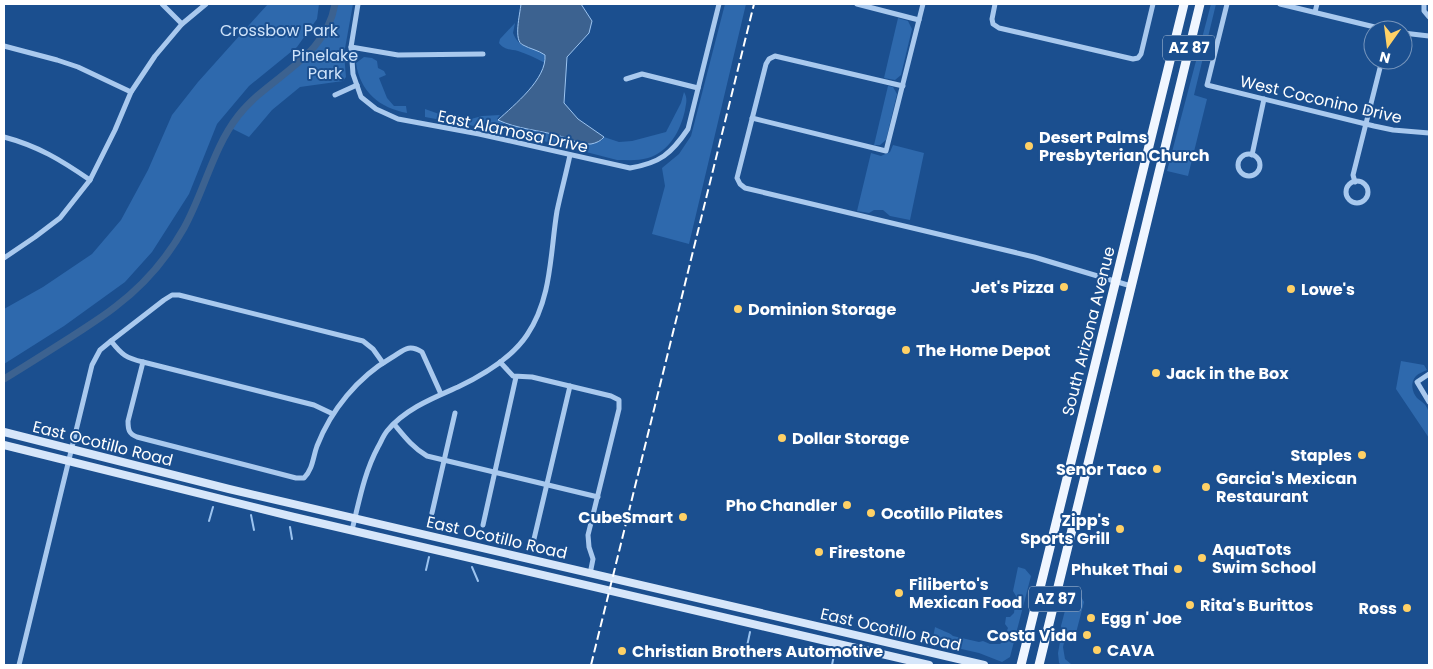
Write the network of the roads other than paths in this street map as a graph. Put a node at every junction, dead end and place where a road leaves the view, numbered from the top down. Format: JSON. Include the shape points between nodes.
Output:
{"nodes":[{"id":1,"x":162,"y":4,"type":"edge"},
{"id":2,"x":206,"y":4,"type":"edge"},
{"id":3,"x":358,"y":4,"type":"edge"},
{"id":4,"x":719,"y":4,"type":"edge"},
{"id":5,"x":857,"y":4,"type":"edge"},
{"id":6,"x":923,"y":4,"type":"edge"},
{"id":7,"x":995,"y":4,"type":"edge"},
{"id":8,"x":1153,"y":4,"type":"edge"},
{"id":9,"x":1184,"y":4,"type":"edge"},
{"id":10,"x":1200,"y":4,"type":"edge"},
{"id":11,"x":1227,"y":4,"type":"edge"},
{"id":12,"x":1280,"y":4,"type":"edge"},
{"id":13,"x":1317,"y":4,"type":"edge"},
{"id":14,"x":1424,"y":4,"type":"edge"},
{"id":15,"x":1315,"y":12,"type":"junction"},
{"id":16,"x":1429,"y":17,"type":"edge"},
{"id":17,"x":919,"y":20,"type":"junction"},
{"id":18,"x":182,"y":24,"type":"junction"},
{"id":19,"x":1363,"y":24,"type":"edge"},
{"id":20,"x":1413,"y":34,"type":"edge"},
{"id":21,"x":1429,"y":36,"type":"edge"},
{"id":22,"x":4,"y":46,"type":"edge"},
{"id":23,"x":351,"y":47,"type":"junction"},
{"id":24,"x":483,"y":54,"type":"dead end"},
{"id":25,"x":1380,"y":70,"type":"edge"},
{"id":26,"x":626,"y":79,"type":"dead end"},
{"id":27,"x":357,"y":85,"type":"junction"},
{"id":28,"x":903,"y":86,"type":"junction"},
{"id":29,"x":698,"y":88,"type":"junction"},
{"id":30,"x":131,"y":92,"type":"junction"},
{"id":31,"x":336,"y":95,"type":"dead end"},
{"id":32,"x":1264,"y":99,"type":"junction"},
{"id":33,"x":752,"y":118,"type":"junction"},
{"id":34,"x":1366,"y":124,"type":"junction"},
{"id":35,"x":1429,"y":133,"type":"edge"},
{"id":36,"x":4,"y":137,"type":"edge"},
{"id":37,"x":1252,"y":155,"type":"junction"},
{"id":38,"x":570,"y":156,"type":"junction"},
{"id":39,"x":90,"y":180,"type":"junction"},
{"id":40,"x":1355,"y":182,"type":"junction"},
{"id":41,"x":4,"y":258,"type":"edge"},
{"id":42,"x":1116,"y":281,"type":"junction"},
{"id":43,"x":1131,"y":286,"type":"junction"},
{"id":44,"x":111,"y":341,"type":"junction"},
{"id":45,"x":143,"y":362,"type":"junction"},
{"id":46,"x":500,"y":362,"type":"junction"},
{"id":47,"x":383,"y":363,"type":"junction"},
{"id":48,"x":1429,"y":374,"type":"edge"},
{"id":49,"x":516,"y":377,"type":"junction"},
{"id":50,"x":570,"y":386,"type":"junction"},
{"id":51,"x":441,"y":394,"type":"junction"},
{"id":52,"x":1429,"y":402,"type":"edge"},
{"id":53,"x":455,"y":413,"type":"dead end"},
{"id":54,"x":333,"y":414,"type":"junction"},
{"id":55,"x":394,"y":424,"type":"junction"},
{"id":56,"x":4,"y":432,"type":"edge"},
{"id":57,"x":4,"y":445,"type":"edge"},
{"id":58,"x":72,"y":449,"type":"junction"},
{"id":59,"x":69,"y":461,"type":"junction"},
{"id":60,"x":444,"y":461,"type":"junction"},
{"id":61,"x":495,"y":473,"type":"junction"},
{"id":62,"x":546,"y":484,"type":"junction"},
{"id":63,"x":598,"y":497,"type":"junction"},
{"id":64,"x":432,"y":513,"type":"dead end"},
{"id":65,"x":355,"y":518,"type":"junction"},
{"id":66,"x":483,"y":525,"type":"dead end"},
{"id":67,"x":352,"y":530,"type":"junction"},
{"id":68,"x":534,"y":539,"type":"dead end"},
{"id":69,"x":590,"y":574,"type":"junction"},
{"id":70,"x":856,"y":636,"type":"junction"},
{"id":71,"x":853,"y":648,"type":"junction"},
{"id":72,"x":19,"y":665,"type":"edge"},
{"id":73,"x":929,"y":665,"type":"edge"},
{"id":74,"x":984,"y":665,"type":"edge"},
{"id":75,"x":1021,"y":665,"type":"edge"},
{"id":76,"x":1039,"y":665,"type":"edge"}],
"edges":[{"from":1,"to":18,"type":"street"},
{"from":2,"to":18,"type":"street"},
{"from":3,"to":23,"type":"street"},
{"from":4,"to":29,"type":"street","name":"East Alamosa Drive"},
{"from":5,"to":17,"type":"street"},
{"from":6,"to":17,"type":"street"},
{"from":7,"to":8,"type":"street","via":[[992,19],[999,28],[1133,59],[1141,54]]},
{"from":9,"to":42,"type":"main road","name":"South Arizona Avenue","number":"AZ 87"},
{"from":10,"to":43,"type":"main road","name":"South Arizona Avenue","number":"AZ 87"},
{"from":11,"to":32,"type":"street","name":"West Coconino Drive","via":[[1207,85]]},
{"from":12,"to":15,"type":"street"},
{"from":13,"to":15,"type":"street"},
{"from":14,"to":16,"type":"street","via":[[1424,12]]},
{"from":15,"to":19,"type":"street"},
{"from":17,"to":28,"type":"street"},
{"from":18,"to":30,"type":"street"},
{"from":20,"to":21,"type":"street"},
{"from":22,"to":30,"type":"street","via":[[78,67]]},
{"from":23,"to":24,"type":"street","via":[[398,55]]},
{"from":23,"to":27,"type":"street"},
{"from":25,"to":34,"type":"street"},
{"from":26,"to":29,"type":"street","via":[[642,74]]},
{"from":27,"to":31,"type":"street"},
{"from":27,"to":38,"type":"street","name":"East Alamosa Drive","via":[[361,97],[376,109],[398,119]]},
{"from":28,"to":33,"type":"street","via":[[775,56],[766,64]]},
{"from":28,"to":33,"type":"street","via":[[886,151]]},
{"from":29,"to":38,"type":"street","name":"East Alamosa Drive","via":[[688,130],[677,146],[646,166],[630,168]]},
{"from":30,"to":39,"type":"street"},
{"from":32,"to":34,"type":"street","name":"West Coconino Drive"},
{"from":32,"to":37,"type":"street"},
{"from":33,"to":42,"type":"street","via":[[737,178],[745,188],[1034,257]]},
{"from":34,"to":35,"type":"street","name":"West Coconino Drive"},
{"from":34,"to":40,"type":"street"},
{"from":36,"to":39,"type":"street","via":[[41,149]]},
{"from":37,"to":37,"type":"street","via":[[1242,157],[1238,163],[1246,176],[1256,174],[1259,168],[1259,161]]},
{"from":38,"to":46,"type":"street","via":[[544,297],[526,336]]},
{"from":39,"to":41,"type":"street","via":[[60,218]]},
{"from":40,"to":40,"type":"street","via":[[1348,186],[1346,192],[1349,199],[1358,203],[1364,200],[1368,191],[1362,182]]},
{"from":42,"to":43,"type":"street"},
{"from":42,"to":75,"type":"main road","name":"South Arizona Avenue","number":"AZ 87"},
{"from":43,"to":76,"type":"main road","name":"South Arizona Avenue","number":"AZ 87"},
{"from":44,"to":45,"type":"street","via":[[128,358]]},
{"from":44,"to":47,"type":"street","via":[[164,300],[179,295],[363,341]]},
{"from":44,"to":58,"type":"street","via":[[100,350],[92,365]]},
{"from":45,"to":54,"type":"street","via":[[314,405]]},
{"from":45,"to":54,"type":"street","via":[[128,421],[128,430],[137,438],[304,478]]},
{"from":46,"to":49,"type":"street"},
{"from":46,"to":51,"type":"street"},
{"from":47,"to":51,"type":"street","via":[[411,347],[416,348],[422,352]]},
{"from":47,"to":54,"type":"street","via":[[346,396]]},
{"from":48,"to":52,"type":"street","via":[[1417,382]]},
{"from":49,"to":50,"type":"street","via":[[528,376]]},
{"from":49,"to":61,"type":"street"},
{"from":50,"to":62,"type":"street"},
{"from":50,"to":63,"type":"street","via":[[615,397],[619,403]]},
{"from":51,"to":55,"type":"street"},
{"from":53,"to":60,"type":"street"},
{"from":55,"to":60,"type":"street","via":[[418,451]]},
{"from":55,"to":65,"type":"street","via":[[369,465]]},
{"from":56,"to":58,"type":"main road","name":"East Ocotillo Road"},
{"from":57,"to":59,"type":"main road","name":"East Ocotillo Road"},
{"from":58,"to":59,"type":"street"},
{"from":58,"to":65,"type":"main road","name":"East Ocotillo Road"},
{"from":59,"to":67,"type":"main road","name":"East Ocotillo Road"},
{"from":59,"to":72,"type":"street"},
{"from":60,"to":61,"type":"street"},
{"from":60,"to":64,"type":"street"},
{"from":61,"to":62,"type":"street"},
{"from":61,"to":66,"type":"street"},
{"from":62,"to":63,"type":"street"},
{"from":62,"to":68,"type":"street"},
{"from":63,"to":69,"type":"street","via":[[588,540],[593,560]]},
{"from":65,"to":67,"type":"street"},
{"from":65,"to":69,"type":"main road","name":"East Ocotillo Road"},
{"from":67,"to":71,"type":"main road","name":"East Ocotillo Road"},
{"from":69,"to":70,"type":"main road","name":"East Ocotillo Road"},
{"from":70,"to":71,"type":"main road"},
{"from":70,"to":74,"type":"main road","name":"East Ocotillo Road"},
{"from":71,"to":73,"type":"main road","name":"East Ocotillo Road"}]}
